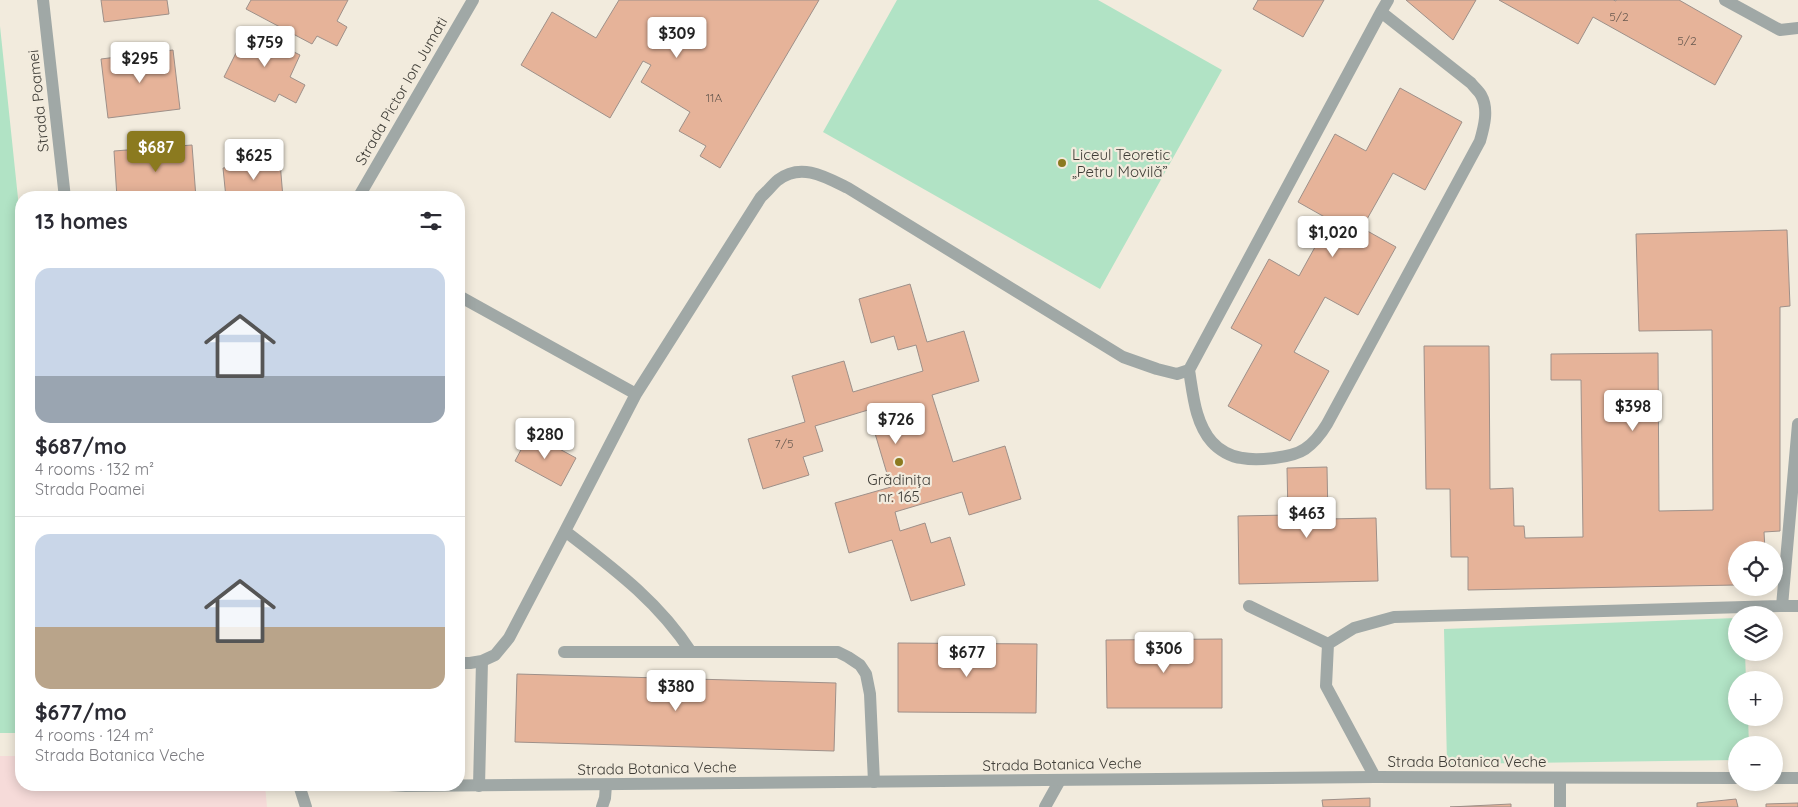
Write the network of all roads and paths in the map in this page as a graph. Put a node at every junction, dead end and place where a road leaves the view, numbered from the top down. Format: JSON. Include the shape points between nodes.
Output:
{"nodes":[{"id":1,"x":43,"y":0,"type":"edge"},
{"id":2,"x":473,"y":0,"type":"edge"},
{"id":3,"x":1388,"y":0,"type":"edge"},
{"id":4,"x":1725,"y":0,"type":"edge"},
{"id":5,"x":1381,"y":12,"type":"junction"},
{"id":6,"x":1798,"y":28,"type":"edge"},
{"id":7,"x":64,"y":191,"type":"edge"},
{"id":8,"x":362,"y":191,"type":"edge"},
{"id":9,"x":465,"y":299,"type":"edge"},
{"id":10,"x":1189,"y":370,"type":"junction"},
{"id":11,"x":636,"y":394,"type":"junction"},
{"id":12,"x":1798,"y":424,"type":"edge"},
{"id":13,"x":565,"y":531,"type":"junction"},
{"id":14,"x":1249,"y":606,"type":"dead end"},
{"id":15,"x":1782,"y":606,"type":"edge"},
{"id":16,"x":1783,"y":606,"type":"edge"},
{"id":17,"x":1798,"y":606,"type":"edge"},
{"id":18,"x":1728,"y":608,"type":"edge"},
{"id":19,"x":1328,"y":644,"type":"junction"},
{"id":20,"x":564,"y":652,"type":"dead end"},
{"id":21,"x":692,"y":652,"type":"junction"},
{"id":22,"x":482,"y":661,"type":"junction"},
{"id":23,"x":465,"y":663,"type":"edge"},
{"id":24,"x":1375,"y":777,"type":"junction"},
{"id":25,"x":1560,"y":778,"type":"junction"},
{"id":26,"x":1728,"y":778,"type":"edge"},
{"id":27,"x":1783,"y":778,"type":"edge"},
{"id":28,"x":1798,"y":778,"type":"edge"},
{"id":29,"x":1060,"y":780,"type":"junction"},
{"id":30,"x":874,"y":782,"type":"junction"},
{"id":31,"x":606,"y":785,"type":"junction"},
{"id":32,"x":465,"y":786,"type":"edge"},
{"id":33,"x":479,"y":786,"type":"junction"},
{"id":34,"x":302,"y":791,"type":"edge"},
{"id":35,"x":306,"y":807,"type":"edge"},
{"id":36,"x":602,"y":807,"type":"edge"},
{"id":37,"x":1045,"y":807,"type":"edge"},
{"id":38,"x":1560,"y":807,"type":"edge"}],
"edges":[{"from":1,"to":7,"type":"street","name":"Strada Poamei"},
{"from":2,"to":8,"type":"street","name":"Strada Pictor Ion Jumati"},
{"from":3,"to":5,"type":"street"},
{"from":4,"to":6,"type":"street","via":[[1780,30]]},
{"from":5,"to":10,"type":"street"},
{"from":5,"to":10,"type":"street","via":[[1482,95],[1486,124],[1480,142],[1317,440],[1291,456],[1242,458],[1221,450],[1211,441],[1200,422]]},
{"from":9,"to":11,"type":"street"},
{"from":10,"to":11,"type":"street","via":[[1177,374],[1123,357],[848,188],[811,172],[794,171],[778,180],[761,197]]},
{"from":11,"to":13,"type":"street"},
{"from":12,"to":15,"type":"street"},
{"from":13,"to":21,"type":"street","via":[[629,581],[666,618]]},
{"from":13,"to":22,"type":"street","via":[[509,638],[495,655]]},
{"from":14,"to":19,"type":"street"},
{"from":16,"to":17,"type":"street"},
{"from":18,"to":19,"type":"street","via":[[1394,617],[1354,628]]},
{"from":19,"to":24,"type":"street","via":[[1326,686]]},
{"from":20,"to":21,"type":"street"},
{"from":21,"to":30,"type":"street","via":[[838,652],[860,665],[866,674],[870,694]]},
{"from":22,"to":23,"type":"street"},
{"from":22,"to":33,"type":"street"},
{"from":24,"to":25,"type":"street","name":"Strada Botanica Veche"},
{"from":24,"to":29,"type":"street","name":"Strada Botanica Veche"},
{"from":25,"to":26,"type":"street","name":"Strada Botanica Veche"},
{"from":25,"to":38,"type":"street"},
{"from":27,"to":28,"type":"street"},
{"from":29,"to":30,"type":"street","name":"Strada Botanica Veche"},
{"from":29,"to":37,"type":"street"},
{"from":30,"to":31,"type":"street","name":"Strada Botanica Veche"},
{"from":31,"to":33,"type":"street","name":"Strada Botanica Veche"},
{"from":31,"to":36,"type":"street"},
{"from":32,"to":33,"type":"street","name":"Strada Botanica Veche"},
{"from":34,"to":35,"type":"street"}]}
